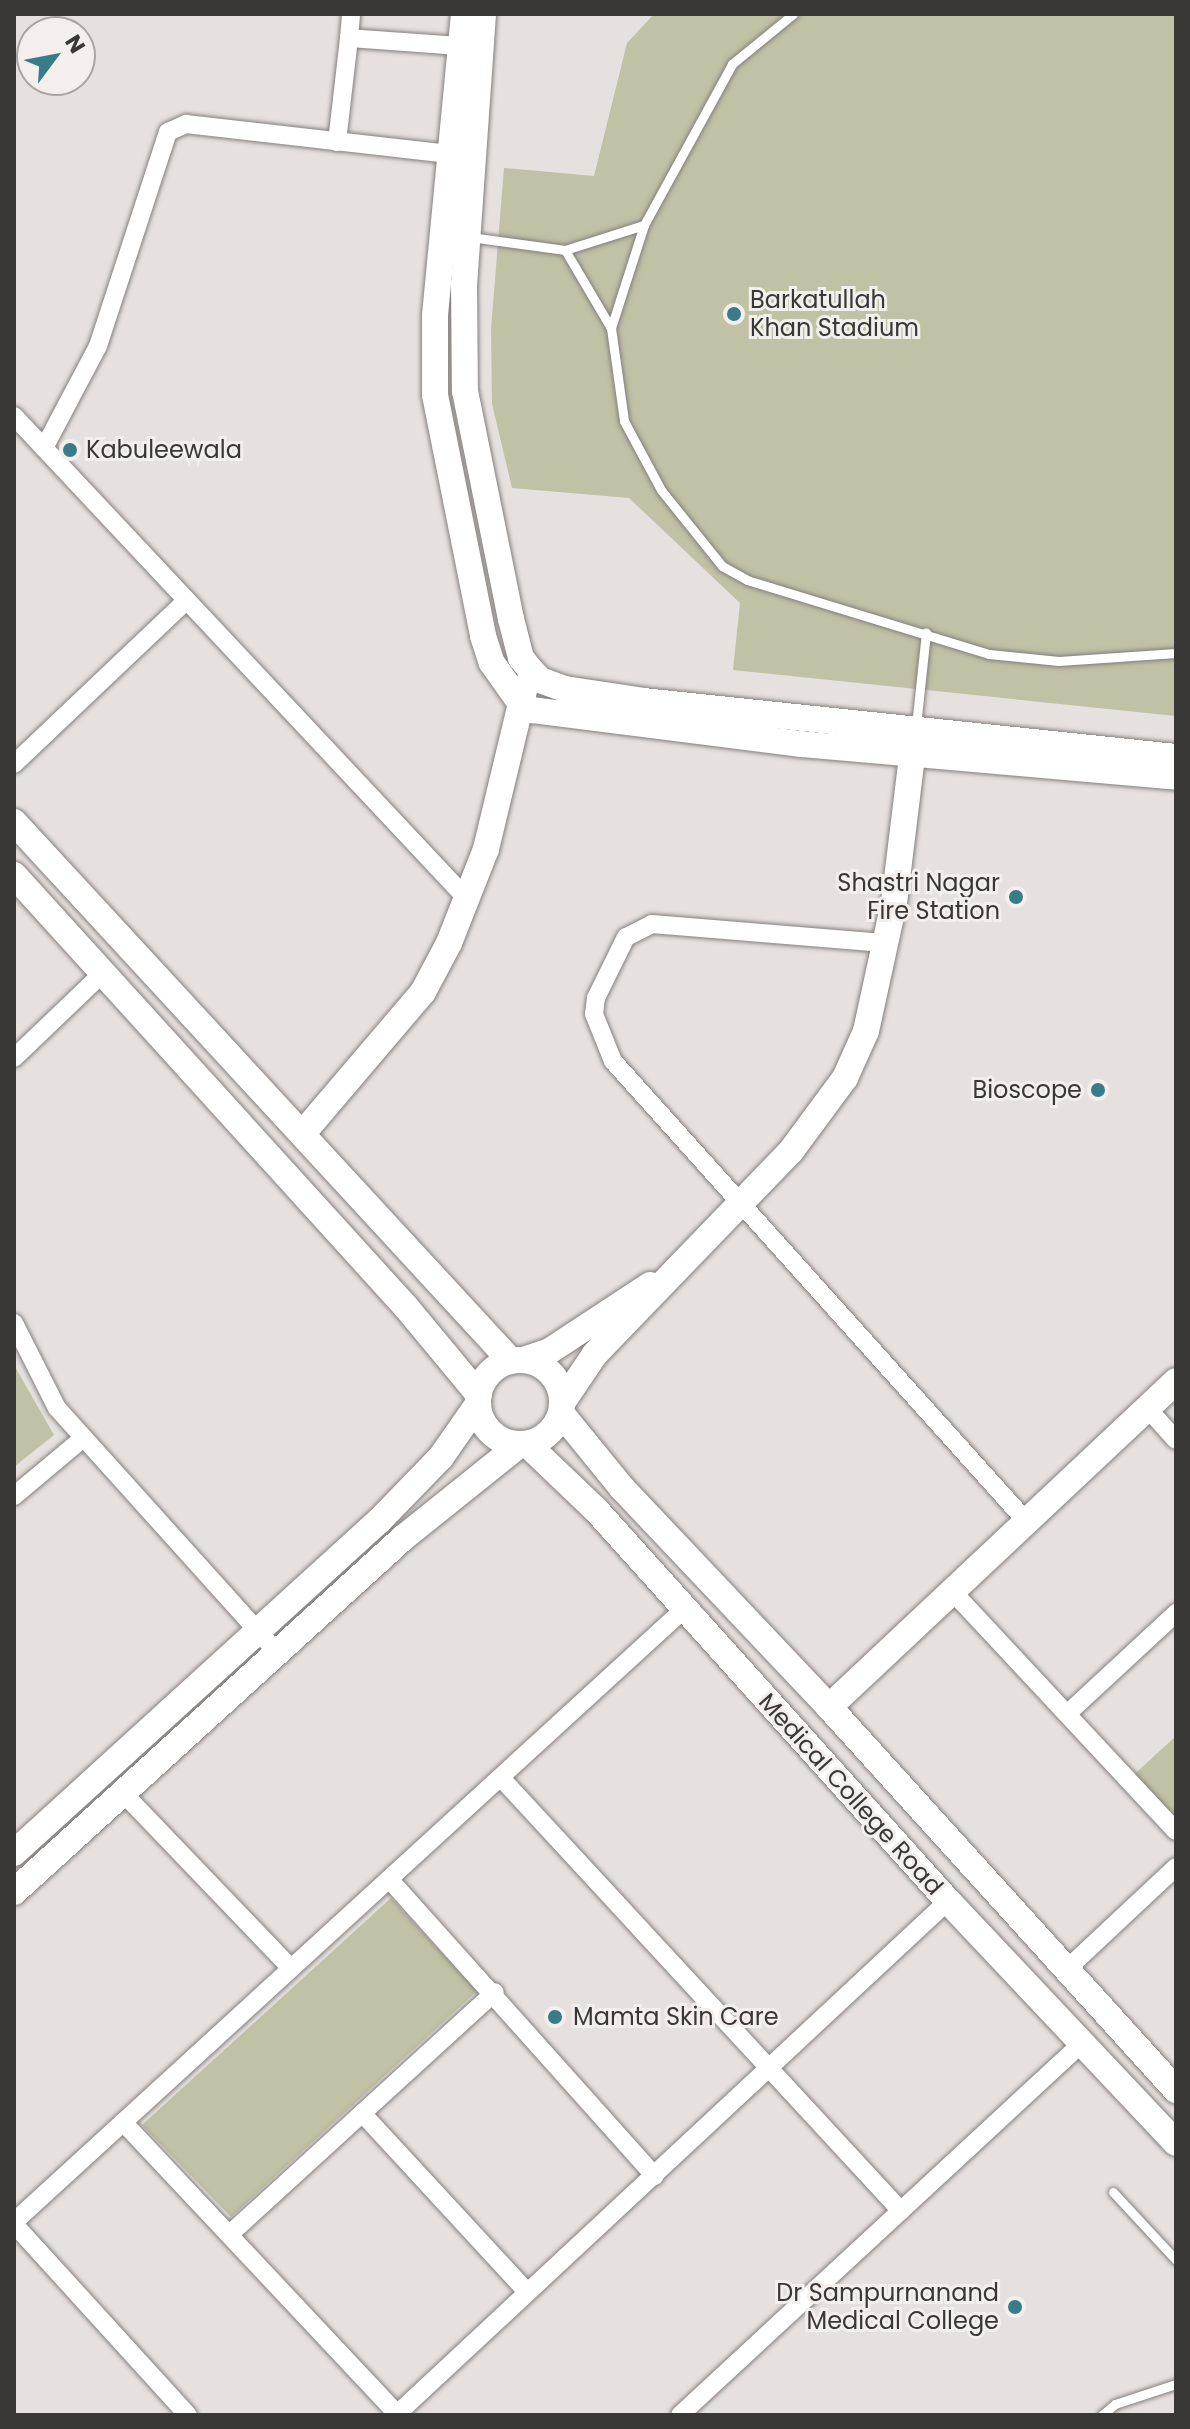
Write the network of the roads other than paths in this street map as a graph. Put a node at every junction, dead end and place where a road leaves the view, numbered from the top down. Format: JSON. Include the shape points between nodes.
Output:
{"nodes":[{"id":1,"x":351,"y":14,"type":"edge"},
{"id":2,"x":464,"y":14,"type":"edge"},
{"id":3,"x":483,"y":14,"type":"edge"},
{"id":4,"x":793,"y":14,"type":"edge"},
{"id":5,"x":349,"y":38,"type":"junction"},
{"id":6,"x":461,"y":46,"type":"junction"},
{"id":7,"x":337,"y":142,"type":"junction"},
{"id":8,"x":451,"y":154,"type":"junction"},
{"id":9,"x":644,"y":225,"type":"junction"},
{"id":10,"x":467,"y":237,"type":"junction"},
{"id":11,"x":565,"y":250,"type":"junction"},
{"id":12,"x":611,"y":328,"type":"junction"},
{"id":13,"x":14,"y":416,"type":"edge"},
{"id":14,"x":44,"y":448,"type":"junction"},
{"id":15,"x":187,"y":600,"type":"junction"},
{"id":16,"x":926,"y":633,"type":"junction"},
{"id":17,"x":1176,"y":653,"type":"edge"},
{"id":18,"x":529,"y":668,"type":"junction"},
{"id":19,"x":521,"y":704,"type":"junction"},
{"id":20,"x":914,"y":742,"type":"junction"},
{"id":21,"x":1176,"y":757,"type":"edge"},
{"id":22,"x":14,"y":764,"type":"edge"},
{"id":23,"x":1176,"y":777,"type":"edge"},
{"id":24,"x":14,"y":822,"type":"edge"},
{"id":25,"x":14,"y":875,"type":"edge"},
{"id":26,"x":469,"y":901,"type":"junction"},
{"id":27,"x":884,"y":943,"type":"junction"},
{"id":28,"x":104,"y":972,"type":"junction"},
{"id":29,"x":14,"y":1058,"type":"edge"},
{"id":30,"x":303,"y":1133,"type":"junction"},
{"id":31,"x":739,"y":1202,"type":"junction"},
{"id":32,"x":669,"y":1274,"type":"junction"},
{"id":33,"x":14,"y":1323,"type":"edge"},
{"id":34,"x":517,"y":1360,"type":"junction"},
{"id":35,"x":1176,"y":1381,"type":"edge"},
{"id":36,"x":479,"y":1400,"type":"junction"},
{"id":37,"x":562,"y":1408,"type":"junction"},
{"id":38,"x":1149,"y":1410,"type":"junction"},
{"id":39,"x":82,"y":1439,"type":"junction"},
{"id":40,"x":1176,"y":1440,"type":"edge"},
{"id":41,"x":523,"y":1444,"type":"junction"},
{"id":42,"x":14,"y":1496,"type":"edge"},
{"id":43,"x":1026,"y":1521,"type":"junction"},
{"id":44,"x":952,"y":1591,"type":"junction"},
{"id":45,"x":683,"y":1610,"type":"junction"},
{"id":46,"x":1172,"y":1625,"type":"edge"},
{"id":47,"x":268,"y":1641,"type":"junction"},
{"id":48,"x":829,"y":1707,"type":"junction"},
{"id":49,"x":1067,"y":1714,"type":"junction"},
{"id":50,"x":502,"y":1779,"type":"junction"},
{"id":51,"x":124,"y":1794,"type":"junction"},
{"id":52,"x":1176,"y":1831,"type":"edge"},
{"id":53,"x":14,"y":1853,"type":"edge"},
{"id":54,"x":1176,"y":1867,"type":"edge"},
{"id":55,"x":390,"y":1880,"type":"junction"},
{"id":56,"x":14,"y":1892,"type":"edge"},
{"id":57,"x":948,"y":1901,"type":"junction"},
{"id":58,"x":290,"y":1967,"type":"junction"},
{"id":59,"x":1067,"y":1969,"type":"junction"},
{"id":60,"x":495,"y":1992,"type":"junction"},
{"id":61,"x":1081,"y":2044,"type":"junction"},
{"id":62,"x":771,"y":2068,"type":"junction"},
{"id":63,"x":1176,"y":2090,"type":"edge"},
{"id":64,"x":362,"y":2113,"type":"junction"},
{"id":65,"x":123,"y":2122,"type":"junction"},
{"id":66,"x":1176,"y":2143,"type":"edge"},
{"id":67,"x":655,"y":2176,"type":"junction"},
{"id":68,"x":1113,"y":2192,"type":"dead end"},
{"id":69,"x":901,"y":2211,"type":"junction"},
{"id":70,"x":14,"y":2223,"type":"edge"},
{"id":71,"x":231,"y":2233,"type":"junction"},
{"id":72,"x":1176,"y":2260,"type":"edge"},
{"id":73,"x":527,"y":2292,"type":"junction"},
{"id":74,"x":1176,"y":2384,"type":"edge"},
{"id":75,"x":397,"y":2414,"type":"edge"},
{"id":76,"x":188,"y":2415,"type":"edge"},
{"id":77,"x":680,"y":2415,"type":"edge"},
{"id":78,"x":1102,"y":2415,"type":"edge"}],
"edges":[{"from":1,"to":5,"type":"street"},
{"from":2,"to":6,"type":"street"},
{"from":3,"to":10,"type":"street"},
{"from":4,"to":9,"type":"lane","via":[[732,64]]},
{"from":5,"to":6,"type":"street"},
{"from":5,"to":7,"type":"street"},
{"from":6,"to":8,"type":"street"},
{"from":7,"to":8,"type":"street"},
{"from":7,"to":14,"type":"street","via":[[186,124],[168,132],[98,346]]},
{"from":8,"to":19,"type":"street","via":[[435,316],[435,395],[483,636],[492,663]]},
{"from":9,"to":11,"type":"lane"},
{"from":9,"to":12,"type":"lane"},
{"from":10,"to":11,"type":"lane"},
{"from":10,"to":18,"type":"street","via":[[465,391],[511,619],[521,658]]},
{"from":11,"to":12,"type":"lane"},
{"from":12,"to":16,"type":"lane","via":[[624,421],[661,490],[722,566],[747,580]]},
{"from":13,"to":14,"type":"street"},
{"from":14,"to":15,"type":"street"},
{"from":15,"to":22,"type":"street"},
{"from":15,"to":26,"type":"street"},
{"from":16,"to":17,"type":"lane","via":[[989,654],[1059,661]]},
{"from":16,"to":20,"type":"lane"},
{"from":18,"to":19,"type":"street"},
{"from":18,"to":20,"type":"street","via":[[540,680],[565,689]]},
{"from":19,"to":20,"type":"street","via":[[532,710],[627,722]]},
{"from":19,"to":26,"type":"street"},
{"from":20,"to":21,"type":"street"},
{"from":20,"to":23,"type":"street"},
{"from":20,"to":27,"type":"street","via":[[904,848]]},
{"from":24,"to":30,"type":"street"},
{"from":25,"to":28,"type":"street"},
{"from":26,"to":30,"type":"street","via":[[423,992]]},
{"from":27,"to":31,"type":"street","via":[[866,1031],[845,1078],[824,1112]]},
{"from":27,"to":31,"type":"street","via":[[652,924],[626,937],[614,956],[596,998],[601,1040],[613,1061]]},
{"from":28,"to":29,"type":"street"},
{"from":28,"to":36,"type":"street"},
{"from":30,"to":34,"type":"street"},
{"from":31,"to":32,"type":"street"},
{"from":31,"to":43,"type":"street"},
{"from":32,"to":34,"type":"street","via":[[548,1352]]},
{"from":32,"to":37,"type":"street","via":[[576,1377]]},
{"from":33,"to":39,"type":"street","via":[[57,1408]]},
{"from":34,"to":36,"type":"street","via":[[491,1371]]},
{"from":34,"to":37,"type":"street","via":[[547,1369],[561,1390]]},
{"from":35,"to":38,"type":"street"},
{"from":36,"to":41,"type":"street","via":[[489,1430]]},
{"from":36,"to":47,"type":"street","via":[[441,1457]]},
{"from":37,"to":41,"type":"street","via":[[546,1435]]},
{"from":37,"to":48,"type":"street","name":"Medical College Road","via":[[622,1488]]},
{"from":38,"to":40,"type":"street"},
{"from":38,"to":43,"type":"street"},
{"from":39,"to":42,"type":"street"},
{"from":39,"to":47,"type":"street"},
{"from":41,"to":45,"type":"street","name":"Medical College Road","via":[[597,1511]]},
{"from":41,"to":47,"type":"street"},
{"from":43,"to":44,"type":"street"},
{"from":44,"to":48,"type":"street"},
{"from":44,"to":49,"type":"street"},
{"from":45,"to":50,"type":"street"},
{"from":45,"to":57,"type":"street","name":"Medical College Road"},
{"from":46,"to":49,"type":"street"},
{"from":47,"to":51,"type":"street"},
{"from":47,"to":53,"type":"street"},
{"from":48,"to":59,"type":"street","name":"Medical College Road"},
{"from":49,"to":52,"type":"street"},
{"from":50,"to":55,"type":"street"},
{"from":50,"to":62,"type":"street"},
{"from":51,"to":56,"type":"street"},
{"from":51,"to":58,"type":"street"},
{"from":54,"to":59,"type":"street"},
{"from":55,"to":58,"type":"street"},
{"from":55,"to":60,"type":"street"},
{"from":57,"to":61,"type":"street","name":"Medical College Road"},
{"from":57,"to":62,"type":"street"},
{"from":58,"to":65,"type":"street"},
{"from":59,"to":63,"type":"street","name":"Medical College Road"},
{"from":60,"to":64,"type":"street"},
{"from":60,"to":67,"type":"street"},
{"from":61,"to":66,"type":"street","name":"Medical College Road"},
{"from":61,"to":69,"type":"street"},
{"from":62,"to":67,"type":"street"},
{"from":62,"to":69,"type":"street"},
{"from":64,"to":71,"type":"street"},
{"from":64,"to":73,"type":"street"},
{"from":65,"to":70,"type":"street"},
{"from":65,"to":71,"type":"street"},
{"from":67,"to":73,"type":"street"},
{"from":68,"to":72,"type":"lane"},
{"from":69,"to":77,"type":"street"},
{"from":70,"to":76,"type":"street"},
{"from":71,"to":75,"type":"street"},
{"from":73,"to":75,"type":"street"},
{"from":74,"to":78,"type":"lane","via":[[1115,2404]]}]}
